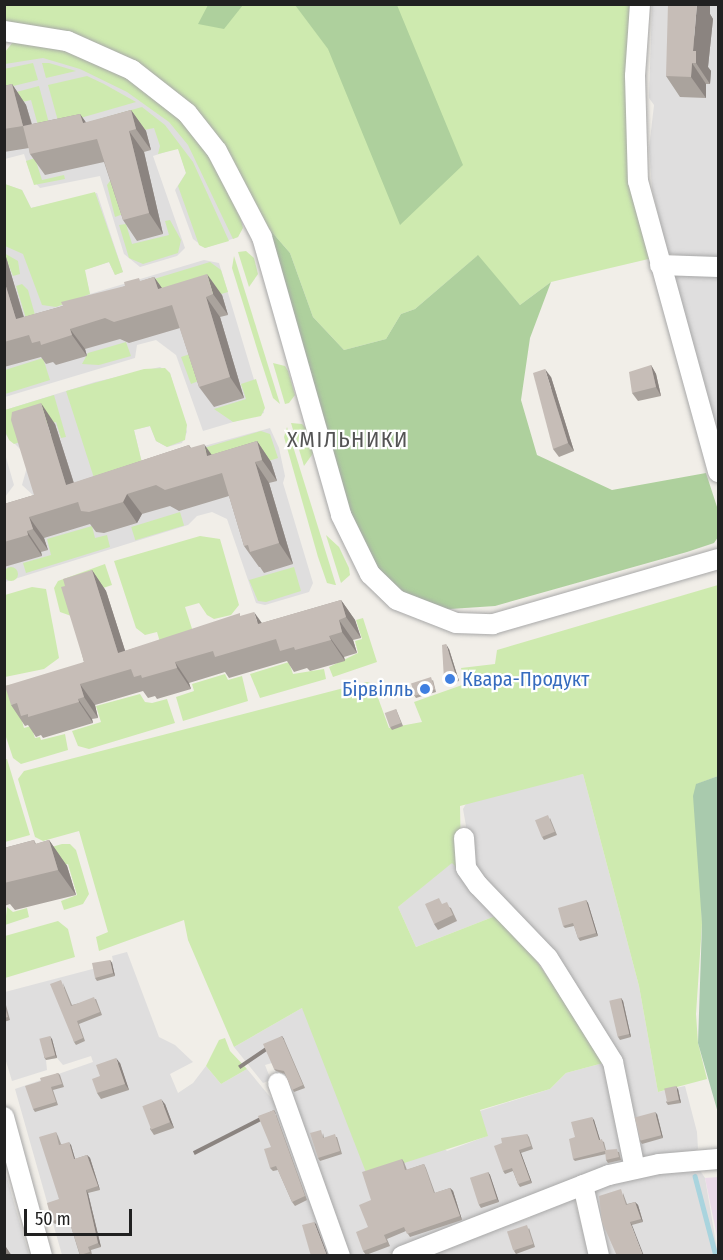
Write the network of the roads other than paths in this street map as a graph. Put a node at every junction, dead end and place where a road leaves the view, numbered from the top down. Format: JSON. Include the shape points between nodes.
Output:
{"nodes":[{"id":1,"x":640,"y":4,"type":"edge"},
{"id":2,"x":4,"y":31,"type":"edge"},
{"id":3,"x":660,"y":265,"type":"junction"},
{"id":4,"x":718,"y":267,"type":"edge"},
{"id":5,"x":718,"y":472,"type":"edge"},
{"id":6,"x":718,"y":559,"type":"edge"},
{"id":7,"x":464,"y":838,"type":"dead end"},
{"id":8,"x":278,"y":1083,"type":"dead end"},
{"id":9,"x":4,"y":1117,"type":"edge"},
{"id":10,"x":718,"y":1159,"type":"edge"},
{"id":11,"x":635,"y":1169,"type":"junction"},
{"id":12,"x":583,"y":1185,"type":"junction"},
{"id":13,"x":42,"y":1256,"type":"edge"},
{"id":14,"x":340,"y":1256,"type":"edge"},
{"id":15,"x":402,"y":1256,"type":"edge"},
{"id":16,"x":599,"y":1256,"type":"edge"}],
"edges":[{"from":1,"to":3,"type":"street","via":[[634,76],[638,181]]},
{"from":2,"to":6,"type":"street","via":[[67,41],[108,57],[153,83],[199,126],[230,169],[262,237],[301,363],[329,479],[354,546],[367,569],[397,600],[435,618],[476,625],[507,621]]},
{"from":3,"to":4,"type":"street"},
{"from":3,"to":5,"type":"street"},
{"from":7,"to":11,"type":"street","via":[[466,868],[548,958],[613,1062]]},
{"from":8,"to":14,"type":"street"},
{"from":9,"to":13,"type":"street"},
{"from":10,"to":11,"type":"street"},
{"from":11,"to":12,"type":"street"},
{"from":12,"to":15,"type":"street"},
{"from":12,"to":16,"type":"street"}]}
